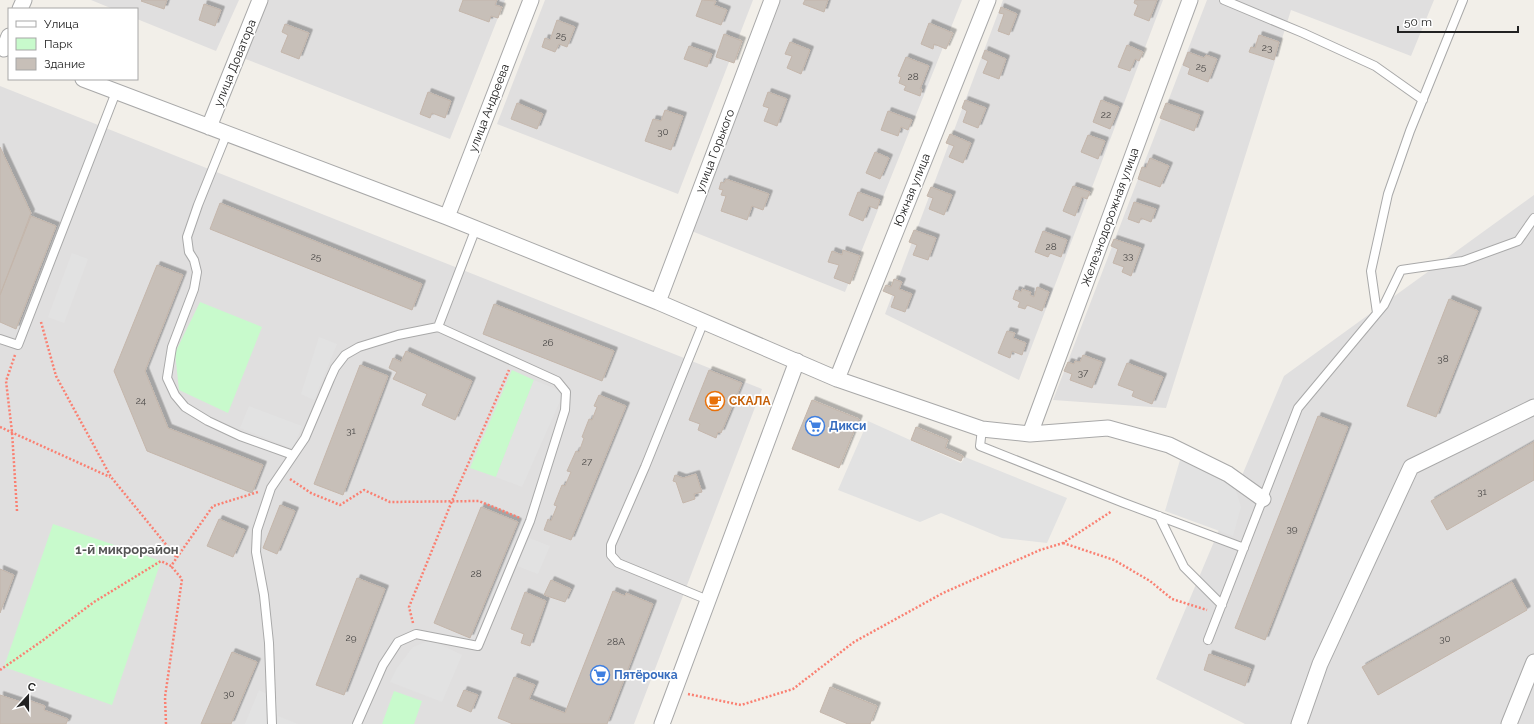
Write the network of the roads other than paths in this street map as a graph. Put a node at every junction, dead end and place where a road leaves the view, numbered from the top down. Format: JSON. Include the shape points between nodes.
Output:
{"nodes":[{"id":1,"x":260,"y":0,"type":"edge"},
{"id":2,"x":531,"y":0,"type":"edge"},
{"id":3,"x":772,"y":0,"type":"edge"},
{"id":4,"x":988,"y":0,"type":"edge"},
{"id":5,"x":1190,"y":0,"type":"edge"},
{"id":6,"x":1224,"y":0,"type":"edge"},
{"id":7,"x":1462,"y":0,"type":"edge"},
{"id":8,"x":86,"y":80,"type":"edge"},
{"id":9,"x":116,"y":92,"type":"junction"},
{"id":10,"x":1422,"y":100,"type":"junction"},
{"id":11,"x":209,"y":127,"type":"junction"},
{"id":12,"x":226,"y":133,"type":"junction"},
{"id":13,"x":447,"y":217,"type":"junction"},
{"id":14,"x":1534,"y":218,"type":"edge"},
{"id":15,"x":476,"y":228,"type":"junction"},
{"id":16,"x":658,"y":302,"type":"junction"},
{"id":17,"x":1377,"y":313,"type":"junction"},
{"id":18,"x":704,"y":321,"type":"junction"},
{"id":19,"x":438,"y":327,"type":"junction"},
{"id":20,"x":0,"y":339,"type":"edge"},
{"id":21,"x":797,"y":361,"type":"junction"},
{"id":22,"x":837,"y":379,"type":"junction"},
{"id":23,"x":1534,"y":408,"type":"edge"},
{"id":24,"x":982,"y":429,"type":"junction"},
{"id":25,"x":1030,"y":434,"type":"junction"},
{"id":26,"x":293,"y":455,"type":"junction"},
{"id":27,"x":1263,"y":499,"type":"junction"},
{"id":28,"x":1159,"y":516,"type":"junction"},
{"id":29,"x":1244,"y":548,"type":"junction"},
{"id":30,"x":708,"y":600,"type":"junction"},
{"id":31,"x":1222,"y":605,"type":"junction"},
{"id":32,"x":1208,"y":640,"type":"dead end"},
{"id":33,"x":1534,"y":662,"type":"edge"},
{"id":34,"x":272,"y":724,"type":"edge"},
{"id":35,"x":357,"y":724,"type":"edge"},
{"id":36,"x":662,"y":724,"type":"edge"},
{"id":37,"x":1299,"y":724,"type":"edge"},
{"id":38,"x":1509,"y":724,"type":"edge"}],
"edges":[{"from":1,"to":11,"type":"street","name":"улица Доватора"},
{"from":2,"to":13,"type":"street","name":"улица Андреева"},
{"from":3,"to":16,"type":"street","name":"улица Горького"},
{"from":4,"to":22,"type":"street","name":"Южная улица"},
{"from":5,"to":25,"type":"street","name":"Железнодорожная улица"},
{"from":6,"to":10,"type":"lane","via":[[1375,66]]},
{"from":7,"to":10,"type":"lane"},
{"from":8,"to":9,"type":"street"},
{"from":9,"to":11,"type":"street"},
{"from":9,"to":20,"type":"lane","via":[[18,346]]},
{"from":10,"to":17,"type":"lane","via":[[1388,194],[1371,271]]},
{"from":11,"to":12,"type":"street"},
{"from":12,"to":13,"type":"street"},
{"from":12,"to":26,"type":"lane","via":[[187,237],[196,278],[172,348],[167,378],[175,395],[185,407],[208,422]]},
{"from":13,"to":15,"type":"street"},
{"from":14,"to":17,"type":"lane","via":[[1518,241],[1463,261],[1401,270],[1384,305]]},
{"from":15,"to":16,"type":"street"},
{"from":15,"to":19,"type":"lane"},
{"from":16,"to":18,"type":"street"},
{"from":17,"to":27,"type":"lane","via":[[1298,408]]},
{"from":18,"to":21,"type":"street"},
{"from":18,"to":30,"type":"lane","via":[[646,467],[611,545],[611,555],[618,563]]},
{"from":19,"to":26,"type":"lane","via":[[398,335],[359,347],[345,355],[335,368],[305,438]]},
{"from":19,"to":35,"type":"lane","via":[[557,381],[566,392],[565,410],[530,521],[478,646],[416,634],[398,642],[383,665]]},
{"from":21,"to":22,"type":"street"},
{"from":21,"to":30,"type":"street"},
{"from":22,"to":24,"type":"street"},
{"from":23,"to":37,"type":"street","via":[[1411,467],[1320,664]]},
{"from":24,"to":25,"type":"street"},
{"from":24,"to":28,"type":"lane","via":[[980,446]]},
{"from":25,"to":27,"type":"street","via":[[1108,428],[1168,445],[1228,474]]},
{"from":26,"to":34,"type":"lane","via":[[272,488],[257,530],[256,552],[269,643]]},
{"from":27,"to":29,"type":"lane"},
{"from":28,"to":29,"type":"lane"},
{"from":28,"to":31,"type":"lane","via":[[1184,567]]},
{"from":29,"to":31,"type":"lane"},
{"from":30,"to":36,"type":"street"},
{"from":31,"to":32,"type":"lane"},
{"from":33,"to":38,"type":"street"}]}
